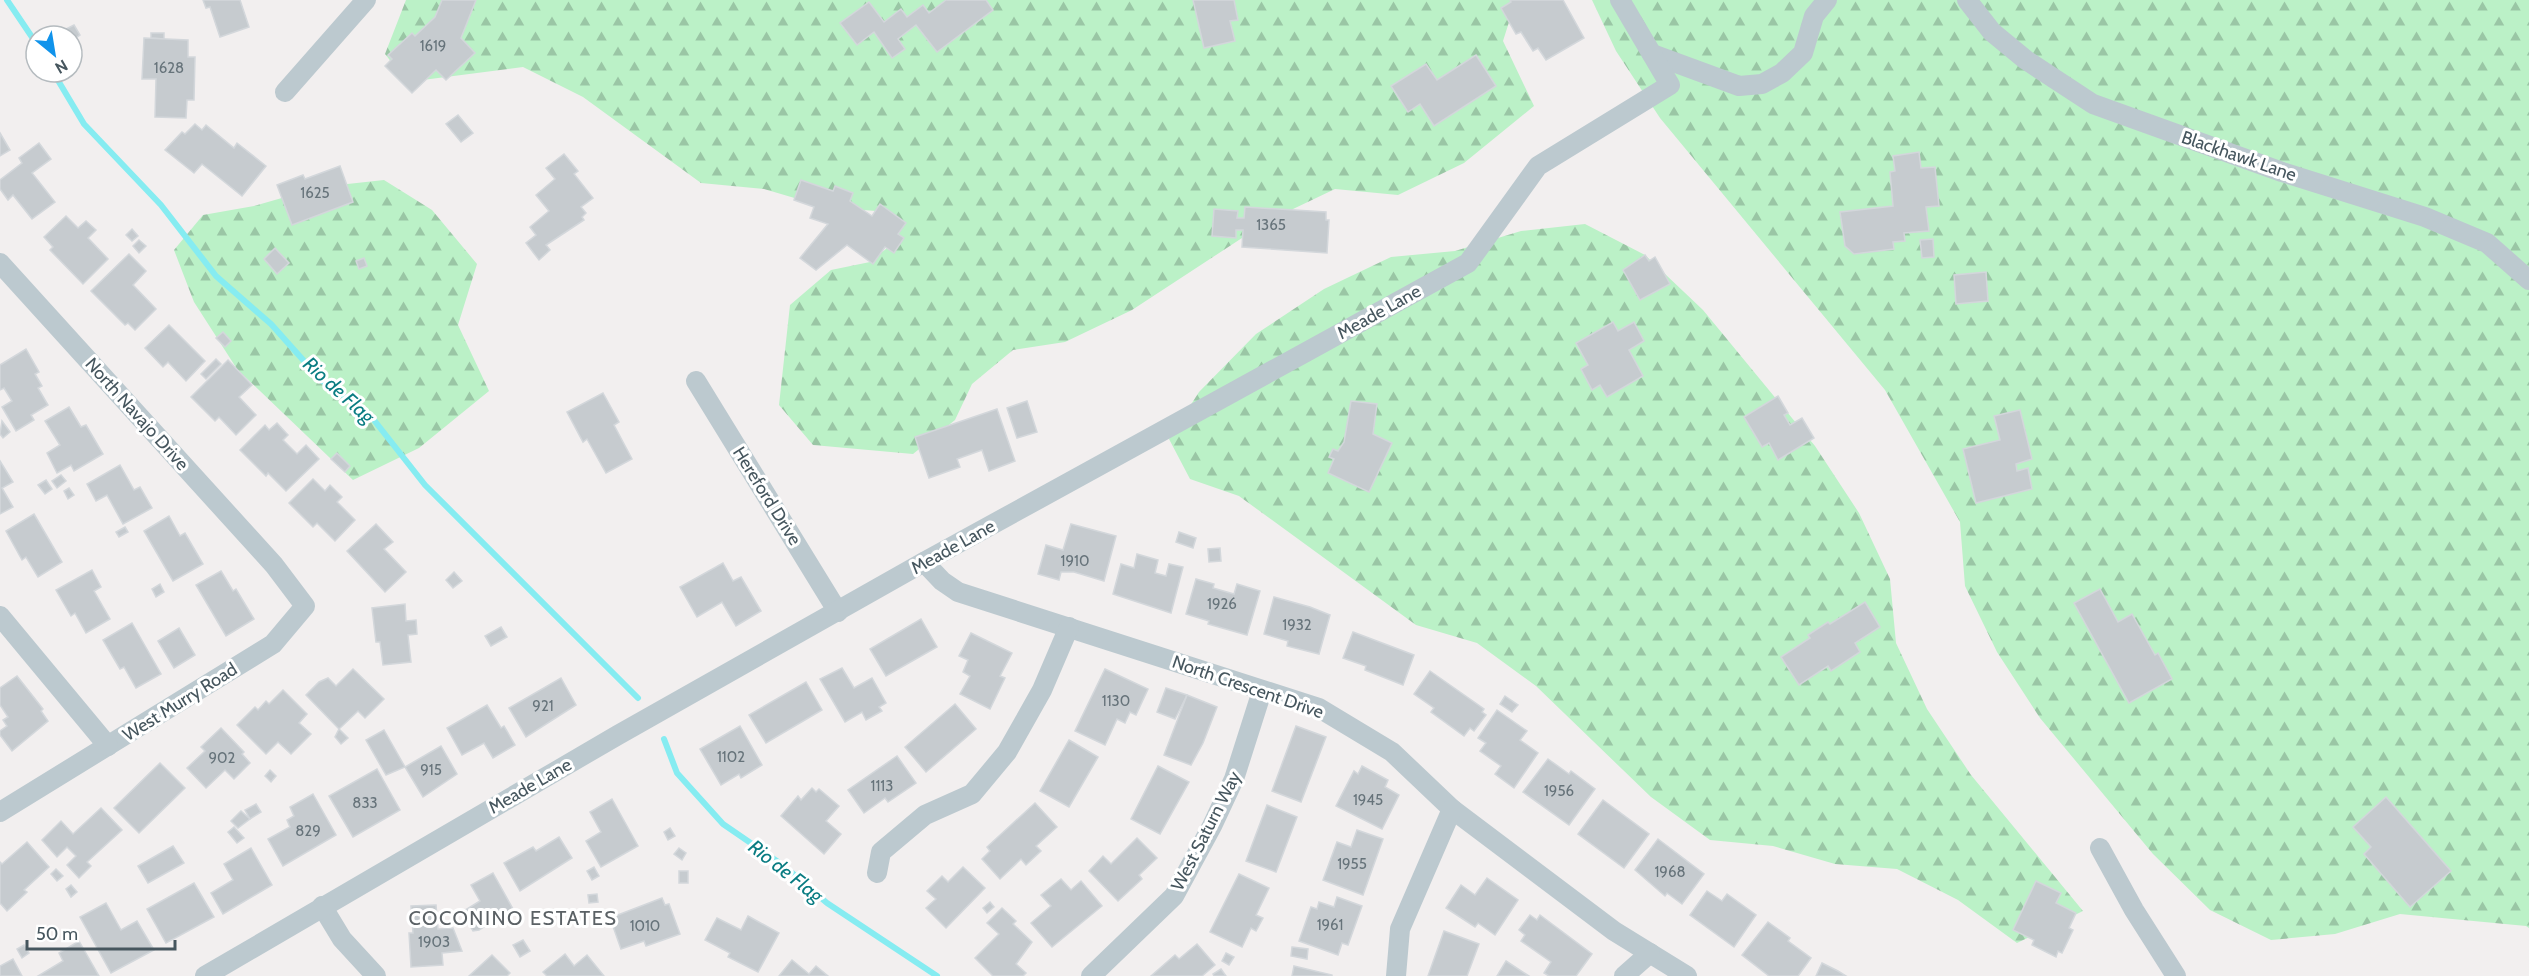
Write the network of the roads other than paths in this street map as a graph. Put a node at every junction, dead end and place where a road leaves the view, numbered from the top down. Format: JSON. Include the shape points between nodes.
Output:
{"nodes":[{"id":1,"x":366,"y":0,"type":"edge"},
{"id":2,"x":1620,"y":0,"type":"edge"},
{"id":3,"x":1827,"y":0,"type":"edge"},
{"id":4,"x":1967,"y":0,"type":"edge"},
{"id":5,"x":1652,"y":54,"type":"junction"},
{"id":6,"x":285,"y":92,"type":"dead end"},
{"id":7,"x":0,"y":263,"type":"edge"},
{"id":8,"x":2529,"y":280,"type":"edge"},
{"id":9,"x":696,"y":381,"type":"dead end"},
{"id":10,"x":924,"y":562,"type":"junction"},
{"id":11,"x":274,"y":565,"type":"joint"},
{"id":12,"x":838,"y":612,"type":"junction"},
{"id":13,"x":0,"y":616,"type":"edge"},
{"id":14,"x":1069,"y":627,"type":"junction"},
{"id":15,"x":1263,"y":691,"type":"junction"},
{"id":16,"x":108,"y":746,"type":"junction"},
{"id":17,"x":1452,"y":809,"type":"junction"},
{"id":18,"x":0,"y":812,"type":"edge"},
{"id":19,"x":2100,"y":848,"type":"dead end"},
{"id":20,"x":877,"y":873,"type":"dead end"},
{"id":21,"x":322,"y":906,"type":"junction"},
{"id":22,"x":1650,"y":954,"type":"junction"},
{"id":23,"x":205,"y":976,"type":"edge"},
{"id":24,"x":376,"y":976,"type":"edge"},
{"id":25,"x":1091,"y":976,"type":"edge"},
{"id":26,"x":1396,"y":976,"type":"edge"},
{"id":27,"x":1624,"y":976,"type":"edge"},
{"id":28,"x":1687,"y":976,"type":"edge"},
{"id":29,"x":2176,"y":976,"type":"edge"}],
"edges":[{"from":1,"to":6,"type":"street"},
{"from":2,"to":5,"type":"street"},
{"from":3,"to":5,"type":"street","via":[[1814,15],[1803,53],[1782,73],[1762,84],[1739,86]]},
{"from":4,"to":8,"type":"street","name":"Blackhawk Lane","via":[[1992,32],[2093,104],[2282,172],[2425,217],[2487,243]]},
{"from":5,"to":10,"type":"street","name":"Meade Lane","via":[[1670,85],[1538,166],[1468,263]]},
{"from":7,"to":11,"type":"street","name":"North Navajo Drive"},
{"from":9,"to":12,"type":"street","name":"Hereford Drive"},
{"from":10,"to":12,"type":"street","name":"Meade Lane"},
{"from":10,"to":14,"type":"street","name":"North Crescent Drive","via":[[958,592]]},
{"from":11,"to":16,"type":"street","name":"West Murry Road","via":[[305,606],[273,644]]},
{"from":12,"to":21,"type":"street","name":"Meade Lane"},
{"from":13,"to":16,"type":"street"},
{"from":14,"to":15,"type":"street","name":"North Crescent Drive"},
{"from":14,"to":20,"type":"street","via":[[1042,690],[1007,752],[972,794],[925,816],[881,852]]},
{"from":15,"to":17,"type":"street","name":"North Crescent Drive","via":[[1319,708],[1392,752]]},
{"from":15,"to":25,"type":"street","name":"West Saturn Way","via":[[1234,780],[1174,896]]},
{"from":16,"to":18,"type":"street","name":"West Murry Road"},
{"from":17,"to":22,"type":"street","name":"North Crescent Drive"},
{"from":17,"to":26,"type":"street","via":[[1400,929]]},
{"from":19,"to":29,"type":"street"},
{"from":21,"to":23,"type":"street","name":"Meade Lane"},
{"from":21,"to":24,"type":"street","via":[[342,939]]},
{"from":22,"to":27,"type":"street"},
{"from":22,"to":28,"type":"street","name":"North Crescent Drive"}]}
